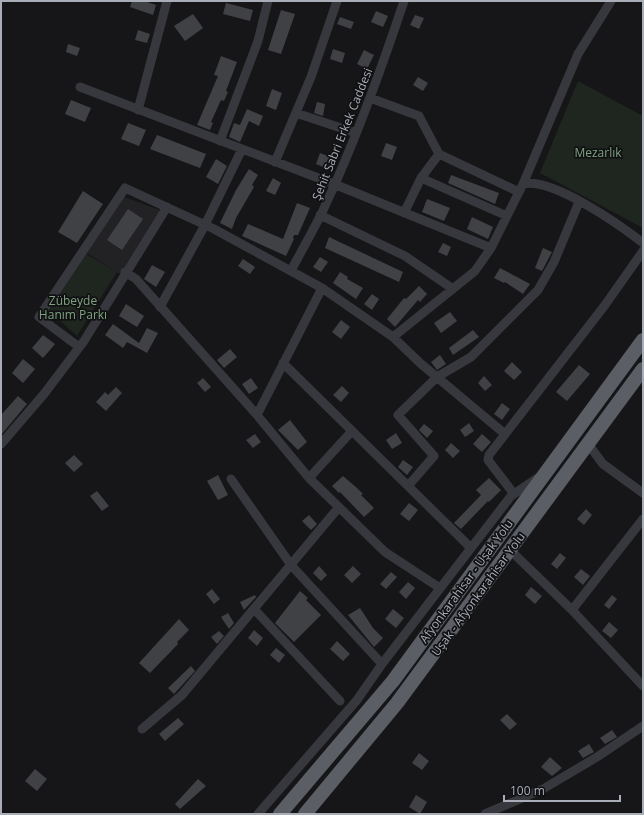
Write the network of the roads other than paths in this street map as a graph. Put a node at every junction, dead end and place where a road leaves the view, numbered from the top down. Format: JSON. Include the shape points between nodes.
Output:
{"nodes":[{"id":1,"x":166,"y":1,"type":"edge"},
{"id":2,"x":268,"y":1,"type":"edge"},
{"id":3,"x":337,"y":1,"type":"edge"},
{"id":4,"x":404,"y":1,"type":"edge"},
{"id":5,"x":611,"y":1,"type":"edge"},
{"id":6,"x":80,"y":87,"type":"dead end"},
{"id":7,"x":370,"y":98,"type":"junction"},
{"id":8,"x":138,"y":110,"type":"junction"},
{"id":9,"x":296,"y":113,"type":"junction"},
{"id":10,"x":356,"y":133,"type":"junction"},
{"id":11,"x":220,"y":141,"type":"junction"},
{"id":12,"x":242,"y":149,"type":"junction"},
{"id":13,"x":439,"y":154,"type":"junction"},
{"id":14,"x":275,"y":162,"type":"junction"},
{"id":15,"x":421,"y":178,"type":"junction"},
{"id":16,"x":334,"y":184,"type":"junction"},
{"id":17,"x":521,"y":188,"type":"junction"},
{"id":18,"x":579,"y":202,"type":"junction"},
{"id":19,"x":167,"y":207,"type":"junction"},
{"id":20,"x":404,"y":212,"type":"junction"},
{"id":21,"x":320,"y":215,"type":"junction"},
{"id":22,"x":507,"y":216,"type":"junction"},
{"id":23,"x":205,"y":225,"type":"junction"},
{"id":24,"x":643,"y":244,"type":"edge"},
{"id":25,"x":491,"y":248,"type":"junction"},
{"id":26,"x":643,"y":251,"type":"edge"},
{"id":27,"x":291,"y":271,"type":"junction"},
{"id":28,"x":125,"y":272,"type":"junction"},
{"id":29,"x":322,"y":288,"type":"junction"},
{"id":30,"x":453,"y":289,"type":"junction"},
{"id":31,"x":160,"y":307,"type":"junction"},
{"id":32,"x":393,"y":338,"type":"junction"},
{"id":33,"x":643,"y":340,"type":"edge"},
{"id":34,"x":79,"y":347,"type":"junction"},
{"id":35,"x":283,"y":363,"type":"junction"},
{"id":36,"x":643,"y":369,"type":"edge"},
{"id":37,"x":436,"y":377,"type":"junction"},
{"id":38,"x":257,"y":415,"type":"junction"},
{"id":39,"x":352,"y":431,"type":"junction"},
{"id":40,"x":505,"y":434,"type":"junction"},
{"id":41,"x":1,"y":444,"type":"edge"},
{"id":42,"x":588,"y":444,"type":"junction"},
{"id":43,"x":544,"y":474,"type":"junction"},
{"id":44,"x":309,"y":478,"type":"junction"},
{"id":45,"x":231,"y":479,"type":"dead end"},
{"id":46,"x":408,"y":486,"type":"junction"},
{"id":47,"x":643,"y":493,"type":"edge"},
{"id":48,"x":514,"y":494,"type":"junction"},
{"id":49,"x":339,"y":507,"type":"junction"},
{"id":50,"x":643,"y":519,"type":"edge"},
{"id":51,"x":471,"y":548,"type":"junction"},
{"id":52,"x":510,"y":550,"type":"junction"},
{"id":53,"x":291,"y":565,"type":"junction"},
{"id":54,"x":440,"y":588,"type":"junction"},
{"id":55,"x":254,"y":609,"type":"junction"},
{"id":56,"x":572,"y":610,"type":"junction"},
{"id":57,"x":382,"y":664,"type":"junction"},
{"id":58,"x":643,"y":686,"type":"edge"},
{"id":59,"x":340,"y":701,"type":"dead end"},
{"id":60,"x":643,"y":726,"type":"edge"},
{"id":61,"x":142,"y":729,"type":"dead end"},
{"id":62,"x":258,"y":814,"type":"edge"},
{"id":63,"x":280,"y":814,"type":"edge"},
{"id":64,"x":305,"y":814,"type":"edge"},
{"id":65,"x":485,"y":814,"type":"edge"}],
"edges":[{"from":1,"to":8,"type":"street"},
{"from":2,"to":11,"type":"street","via":[[258,41]]},
{"from":3,"to":9,"type":"street"},
{"from":4,"to":7,"type":"street","name":"Şehit Sabri Erkek Caddesi"},
{"from":5,"to":17,"type":"street","via":[[578,54]]},
{"from":6,"to":8,"type":"street"},
{"from":7,"to":10,"type":"street","name":"Şehit Sabri Erkek Caddesi"},
{"from":7,"to":13,"type":"street","via":[[419,116]]},
{"from":8,"to":11,"type":"street"},
{"from":9,"to":10,"type":"street"},
{"from":9,"to":14,"type":"street"},
{"from":10,"to":16,"type":"street","name":"Şehit Sabri Erkek Caddesi"},
{"from":11,"to":12,"type":"street"},
{"from":12,"to":14,"type":"street"},
{"from":12,"to":23,"type":"street"},
{"from":13,"to":15,"type":"street"},
{"from":13,"to":17,"type":"street"},
{"from":14,"to":16,"type":"street"},
{"from":15,"to":20,"type":"street"},
{"from":15,"to":22,"type":"street"},
{"from":16,"to":20,"type":"street"},
{"from":16,"to":21,"type":"street","name":"Şehit Sabri Erkek Caddesi"},
{"from":17,"to":18,"type":"street","via":[[531,182],[544,184]]},
{"from":17,"to":22,"type":"street"},
{"from":18,"to":24,"type":"street","via":[[620,225]]},
{"from":18,"to":37,"type":"street","via":[[554,262],[538,290],[471,357]]},
{"from":19,"to":23,"type":"street"},
{"from":19,"to":28,"type":"street"},
{"from":19,"to":34,"type":"street","via":[[126,188],[39,317]]},
{"from":20,"to":25,"type":"street"},
{"from":21,"to":27,"type":"street","name":"Şehit Sabri Erkek Caddesi"},
{"from":21,"to":30,"type":"street","via":[[405,256]]},
{"from":22,"to":25,"type":"street"},
{"from":23,"to":27,"type":"street"},
{"from":23,"to":31,"type":"street"},
{"from":25,"to":30,"type":"street","via":[[475,271]]},
{"from":26,"to":40,"type":"street","via":[[605,306]]},
{"from":27,"to":29,"type":"street"},
{"from":28,"to":31,"type":"street","via":[[136,279]]},
{"from":28,"to":34,"type":"street"},
{"from":29,"to":32,"type":"street"},
{"from":29,"to":35,"type":"street"},
{"from":30,"to":32,"type":"street"},
{"from":31,"to":38,"type":"street"},
{"from":32,"to":37,"type":"street"},
{"from":33,"to":43,"type":"highway","name":"Afyonkarahisar - Uşak Yolu"},
{"from":34,"to":41,"type":"street","via":[[44,394]]},
{"from":35,"to":38,"type":"street"},
{"from":35,"to":39,"type":"street"},
{"from":36,"to":42,"type":"highway","name":"Uşak - Afyonkarahisar Yolu"},
{"from":37,"to":40,"type":"street"},
{"from":37,"to":46,"type":"street","via":[[398,415],[434,456]]},
{"from":38,"to":44,"type":"street"},
{"from":39,"to":44,"type":"street"},
{"from":39,"to":46,"type":"street"},
{"from":40,"to":48,"type":"street","via":[[488,455],[488,460]]},
{"from":42,"to":47,"type":"street","via":[[603,464]]},
{"from":42,"to":52,"type":"highway","name":"Uşak - Afyonkarahisar Yolu"},
{"from":43,"to":48,"type":"street"},
{"from":43,"to":63,"type":"highway","name":"Afyonkarahisar - Uşak Yolu","via":[[393,681]]},
{"from":44,"to":49,"type":"street"},
{"from":45,"to":53,"type":"street"},
{"from":46,"to":51,"type":"street"},
{"from":48,"to":51,"type":"street"},
{"from":49,"to":53,"type":"street"},
{"from":49,"to":54,"type":"street","via":[[385,552]]},
{"from":50,"to":56,"type":"street"},
{"from":51,"to":54,"type":"street"},
{"from":52,"to":56,"type":"street"},
{"from":52,"to":64,"type":"highway","name":"Uşak - Afyonkarahisar Yolu","via":[[397,703]]},
{"from":53,"to":55,"type":"street"},
{"from":53,"to":57,"type":"street"},
{"from":54,"to":57,"type":"street"},
{"from":55,"to":59,"type":"street"},
{"from":55,"to":61,"type":"street","via":[[182,696]]},
{"from":56,"to":58,"type":"street"},
{"from":57,"to":62,"type":"street","via":[[357,700]]},
{"from":60,"to":65,"type":"street","via":[[543,789]]}]}
